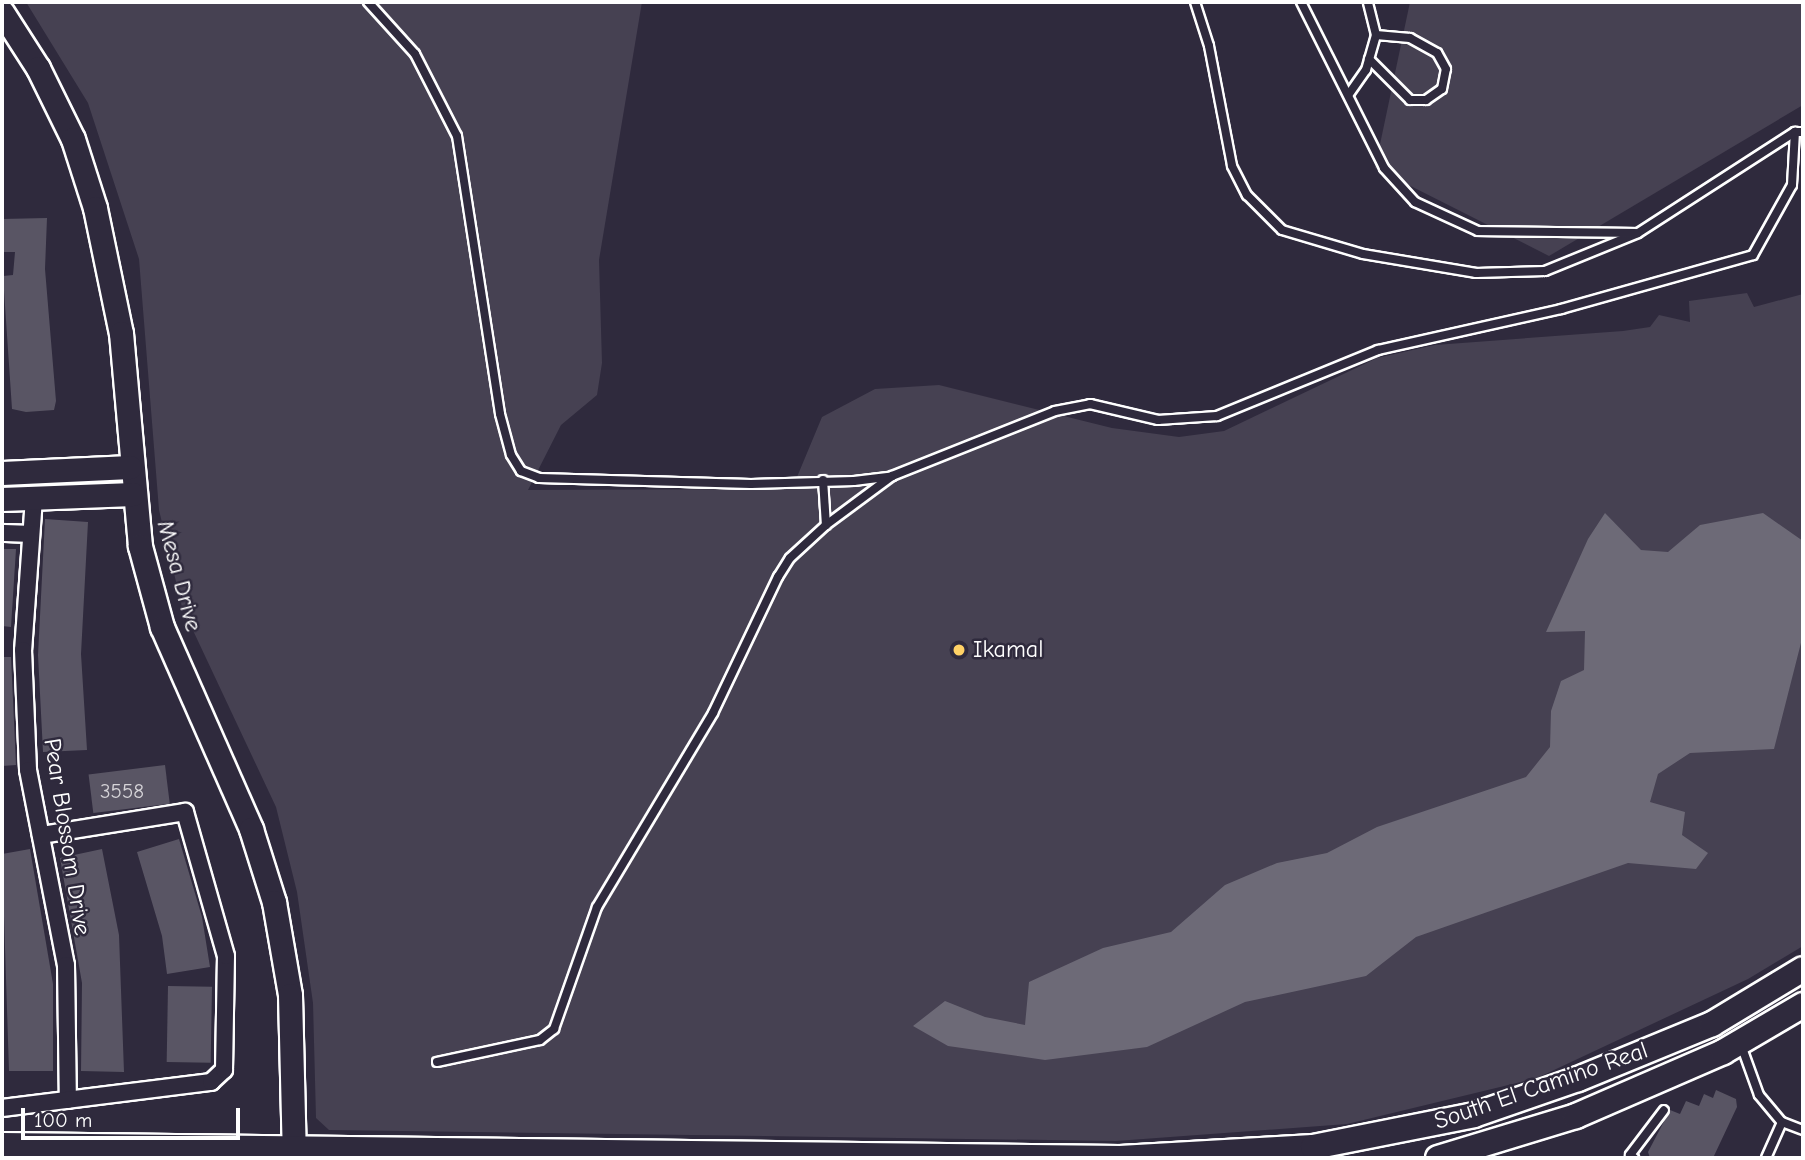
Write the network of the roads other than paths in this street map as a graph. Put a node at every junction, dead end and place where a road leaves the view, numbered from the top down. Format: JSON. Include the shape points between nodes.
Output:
{"nodes":[{"id":1,"x":368,"y":2,"type":"edge"},
{"id":2,"x":1195,"y":2,"type":"edge"},
{"id":3,"x":1301,"y":2,"type":"edge"},
{"id":4,"x":1368,"y":2,"type":"edge"},
{"id":5,"x":2,"y":12,"type":"edge"},
{"id":6,"x":1376,"y":35,"type":"junction"},
{"id":7,"x":1369,"y":59,"type":"junction"},
{"id":8,"x":1349,"y":94,"type":"junction"},
{"id":9,"x":1799,"y":132,"type":"edge"},
{"id":10,"x":1638,"y":233,"type":"junction"},
{"id":11,"x":130,"y":467,"type":"junction"},
{"id":12,"x":81,"y":469,"type":"junction"},
{"id":13,"x":2,"y":473,"type":"edge"},
{"id":14,"x":892,"y":476,"type":"junction"},
{"id":15,"x":823,"y":480,"type":"junction"},
{"id":16,"x":133,"y":494,"type":"junction"},
{"id":17,"x":34,"y":498,"type":"junction"},
{"id":18,"x":2,"y":499,"type":"edge"},
{"id":19,"x":826,"y":525,"type":"junction"},
{"id":20,"x":2,"y":533,"type":"edge"},
{"id":21,"x":31,"y":534,"type":"junction"},
{"id":22,"x":41,"y":835,"type":"junction"},
{"id":23,"x":1803,"y":969,"type":"edge"},
{"id":24,"x":1803,"y":1005,"type":"edge"},
{"id":25,"x":1740,"y":1043,"type":"junction"},
{"id":26,"x":436,"y":1062,"type":"dead end"},
{"id":27,"x":68,"y":1100,"type":"junction"},
{"id":28,"x":2,"y":1108,"type":"edge"},
{"id":29,"x":1664,"y":1110,"type":"dead end"},
{"id":30,"x":1782,"y":1122,"type":"junction"},
{"id":31,"x":1803,"y":1130,"type":"edge"},
{"id":32,"x":1378,"y":1137,"type":"junction"},
{"id":33,"x":2,"y":1145,"type":"edge"},
{"id":34,"x":294,"y":1154,"type":"edge"},
{"id":35,"x":1352,"y":1158,"type":"edge"},
{"id":36,"x":1438,"y":1158,"type":"edge"},
{"id":37,"x":1634,"y":1158,"type":"edge"},
{"id":38,"x":1766,"y":1158,"type":"edge"}],
"edges":[{"from":1,"to":15,"type":"lane","via":[[415,54],[457,136],[466,175],[484,332],[503,424],[521,471],[540,478],[684,483]]},
{"from":2,"to":10,"type":"lane","via":[[1209,46],[1232,166],[1247,195],[1282,230],[1363,254],[1476,273],[1545,271]]},
{"from":3,"to":8,"type":"lane"},
{"from":4,"to":6,"type":"lane"},
{"from":5,"to":11,"type":"main road","name":"Mesa Drive","via":[[38,68],[73,139],[95,208],[121,333]]},
{"from":6,"to":7,"type":"lane"},
{"from":6,"to":7,"type":"lane","via":[[1410,38],[1437,53],[1446,69],[1442,89],[1426,100],[1410,100]]},
{"from":7,"to":8,"type":"lane"},
{"from":8,"to":10,"type":"lane","via":[[1384,168],[1415,202],[1447,218],[1491,232]]},
{"from":9,"to":10,"type":"lane"},
{"from":9,"to":14,"type":"lane","via":[[1792,185],[1753,255],[1561,309],[1378,349],[1217,416],[1158,420],[1090,404],[1055,411]]},
{"from":11,"to":12,"type":"main road"},
{"from":11,"to":16,"type":"main road","name":"Mesa Drive"},
{"from":12,"to":13,"type":"main road"},
{"from":12,"to":17,"type":"main road","via":[[36,487]]},
{"from":14,"to":15,"type":"lane"},
{"from":14,"to":19,"type":"lane"},
{"from":15,"to":19,"type":"lane"},
{"from":16,"to":17,"type":"main road"},
{"from":16,"to":34,"type":"main road","name":"Mesa Drive","via":[[140,546],[162,627],[251,829],[274,902],[290,995]]},
{"from":17,"to":18,"type":"main road"},
{"from":17,"to":21,"type":"street","name":"Pear Blossom Drive"},
{"from":19,"to":26,"type":"lane","via":[[790,558],[778,577],[713,713],[597,907],[554,1029],[540,1040]]},
{"from":20,"to":21,"type":"street"},
{"from":21,"to":22,"type":"street","name":"Pear Blossom Drive","via":[[23,650],[28,769]]},
{"from":22,"to":27,"type":"street","name":"Pear Blossom Drive","via":[[66,965]]},
{"from":22,"to":27,"type":"street","via":[[185,812],[226,956],[225,1064],[218,1076],[211,1082]]},
{"from":23,"to":32,"type":"main road","name":"South El Camino Real","via":[[1712,1024],[1578,1079],[1474,1115]]},
{"from":24,"to":25,"type":"main road","name":"South El Camino Real"},
{"from":25,"to":30,"type":"lane","via":[[1759,1095]]},
{"from":25,"to":36,"type":"main road","name":"South El Camino Real","via":[[1576,1116]]},
{"from":27,"to":28,"type":"street"},
{"from":29,"to":37,"type":"lane","via":[[1630,1155]]},
{"from":30,"to":31,"type":"lane"},
{"from":30,"to":38,"type":"lane"},
{"from":32,"to":34,"type":"main road","name":"South El Camino Real","via":[[1314,1147],[1120,1158]]},
{"from":32,"to":35,"type":"main road","via":[[1370,1149]]},
{"from":33,"to":34,"type":"main road","name":"South El Camino Real"}]}
